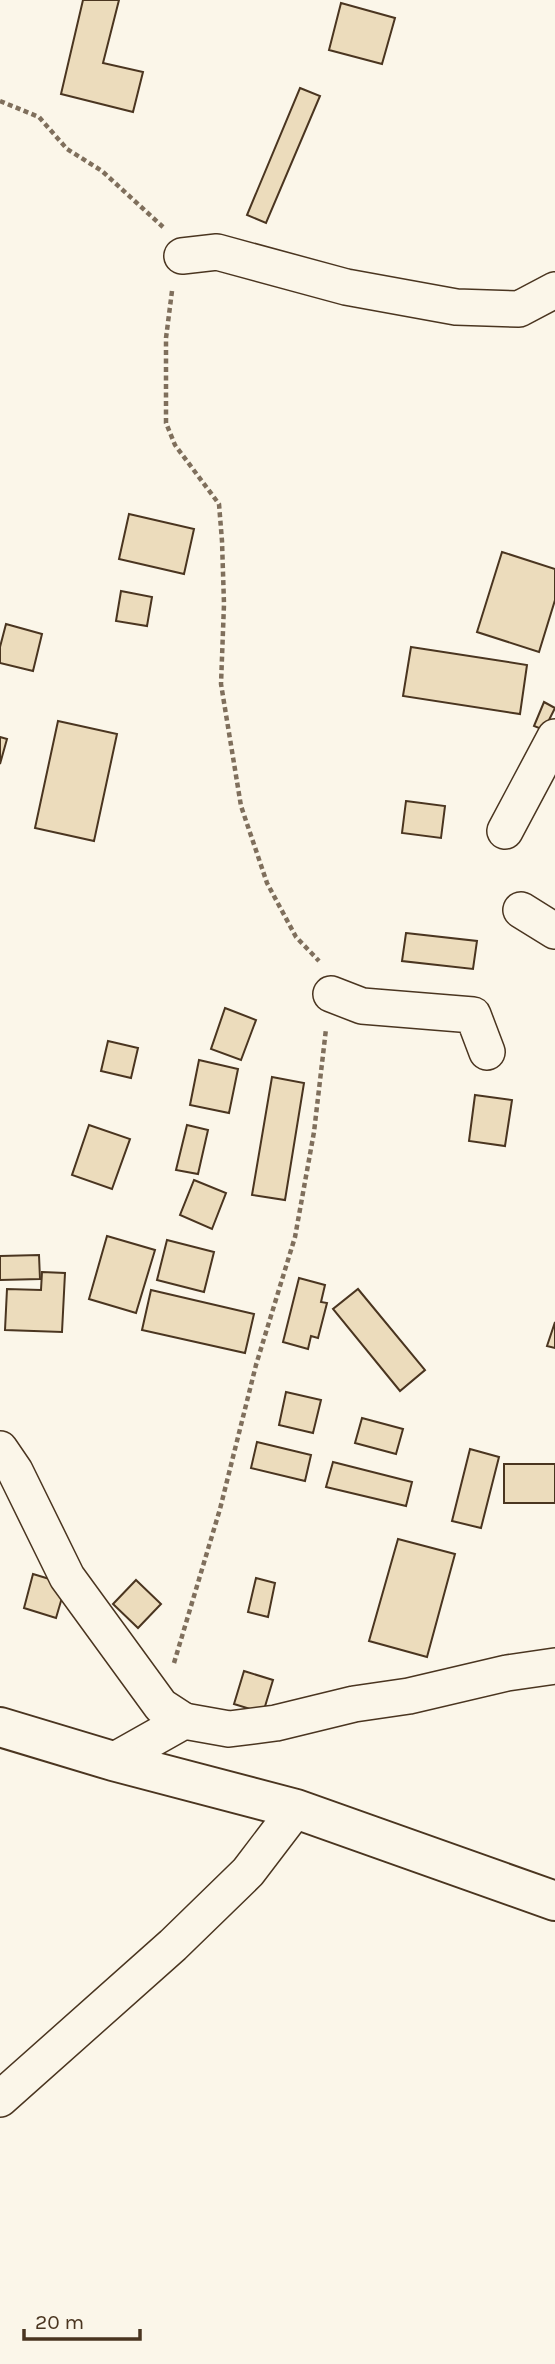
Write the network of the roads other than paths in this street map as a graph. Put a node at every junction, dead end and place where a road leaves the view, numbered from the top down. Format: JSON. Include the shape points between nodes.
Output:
{"nodes":[{"id":1,"x":182,"y":256,"type":"road end"},
{"id":2,"x":555,"y":290,"type":"edge"},
{"id":3,"x":555,"y":737,"type":"edge"},
{"id":4,"x":505,"y":831,"type":"dead end"},
{"id":5,"x":521,"y":910,"type":"dead end"},
{"id":6,"x":555,"y":931,"type":"edge"},
{"id":7,"x":331,"y":994,"type":"road end"},
{"id":8,"x":487,"y":1052,"type":"dead end"},
{"id":9,"x":0,"y":1449,"type":"edge"},
{"id":10,"x":555,"y":1666,"type":"edge"},
{"id":11,"x":172,"y":1714,"type":"junction"},
{"id":12,"x":0,"y":1727,"type":"edge"},
{"id":13,"x":113,"y":1761,"type":"junction"},
{"id":14,"x":296,"y":1809,"type":"junction"},
{"id":15,"x":555,"y":1901,"type":"edge"},
{"id":16,"x":0,"y":2099,"type":"edge"}],
"edges":[{"from":1,"to":2,"type":"street","via":[[217,252],[346,287],[456,307],[519,309]]},
{"from":3,"to":4,"type":"street"},
{"from":5,"to":6,"type":"street"},
{"from":7,"to":8,"type":"street","via":[[362,1006],[472,1015]]},
{"from":9,"to":11,"type":"street","via":[[67,1577]]},
{"from":10,"to":11,"type":"street","via":[[229,1729]]},
{"from":11,"to":13,"type":"street"},
{"from":12,"to":13,"type":"highway"},
{"from":13,"to":14,"type":"highway"},
{"from":14,"to":15,"type":"highway"},
{"from":14,"to":16,"type":"street","via":[[248,1872]]}]}
